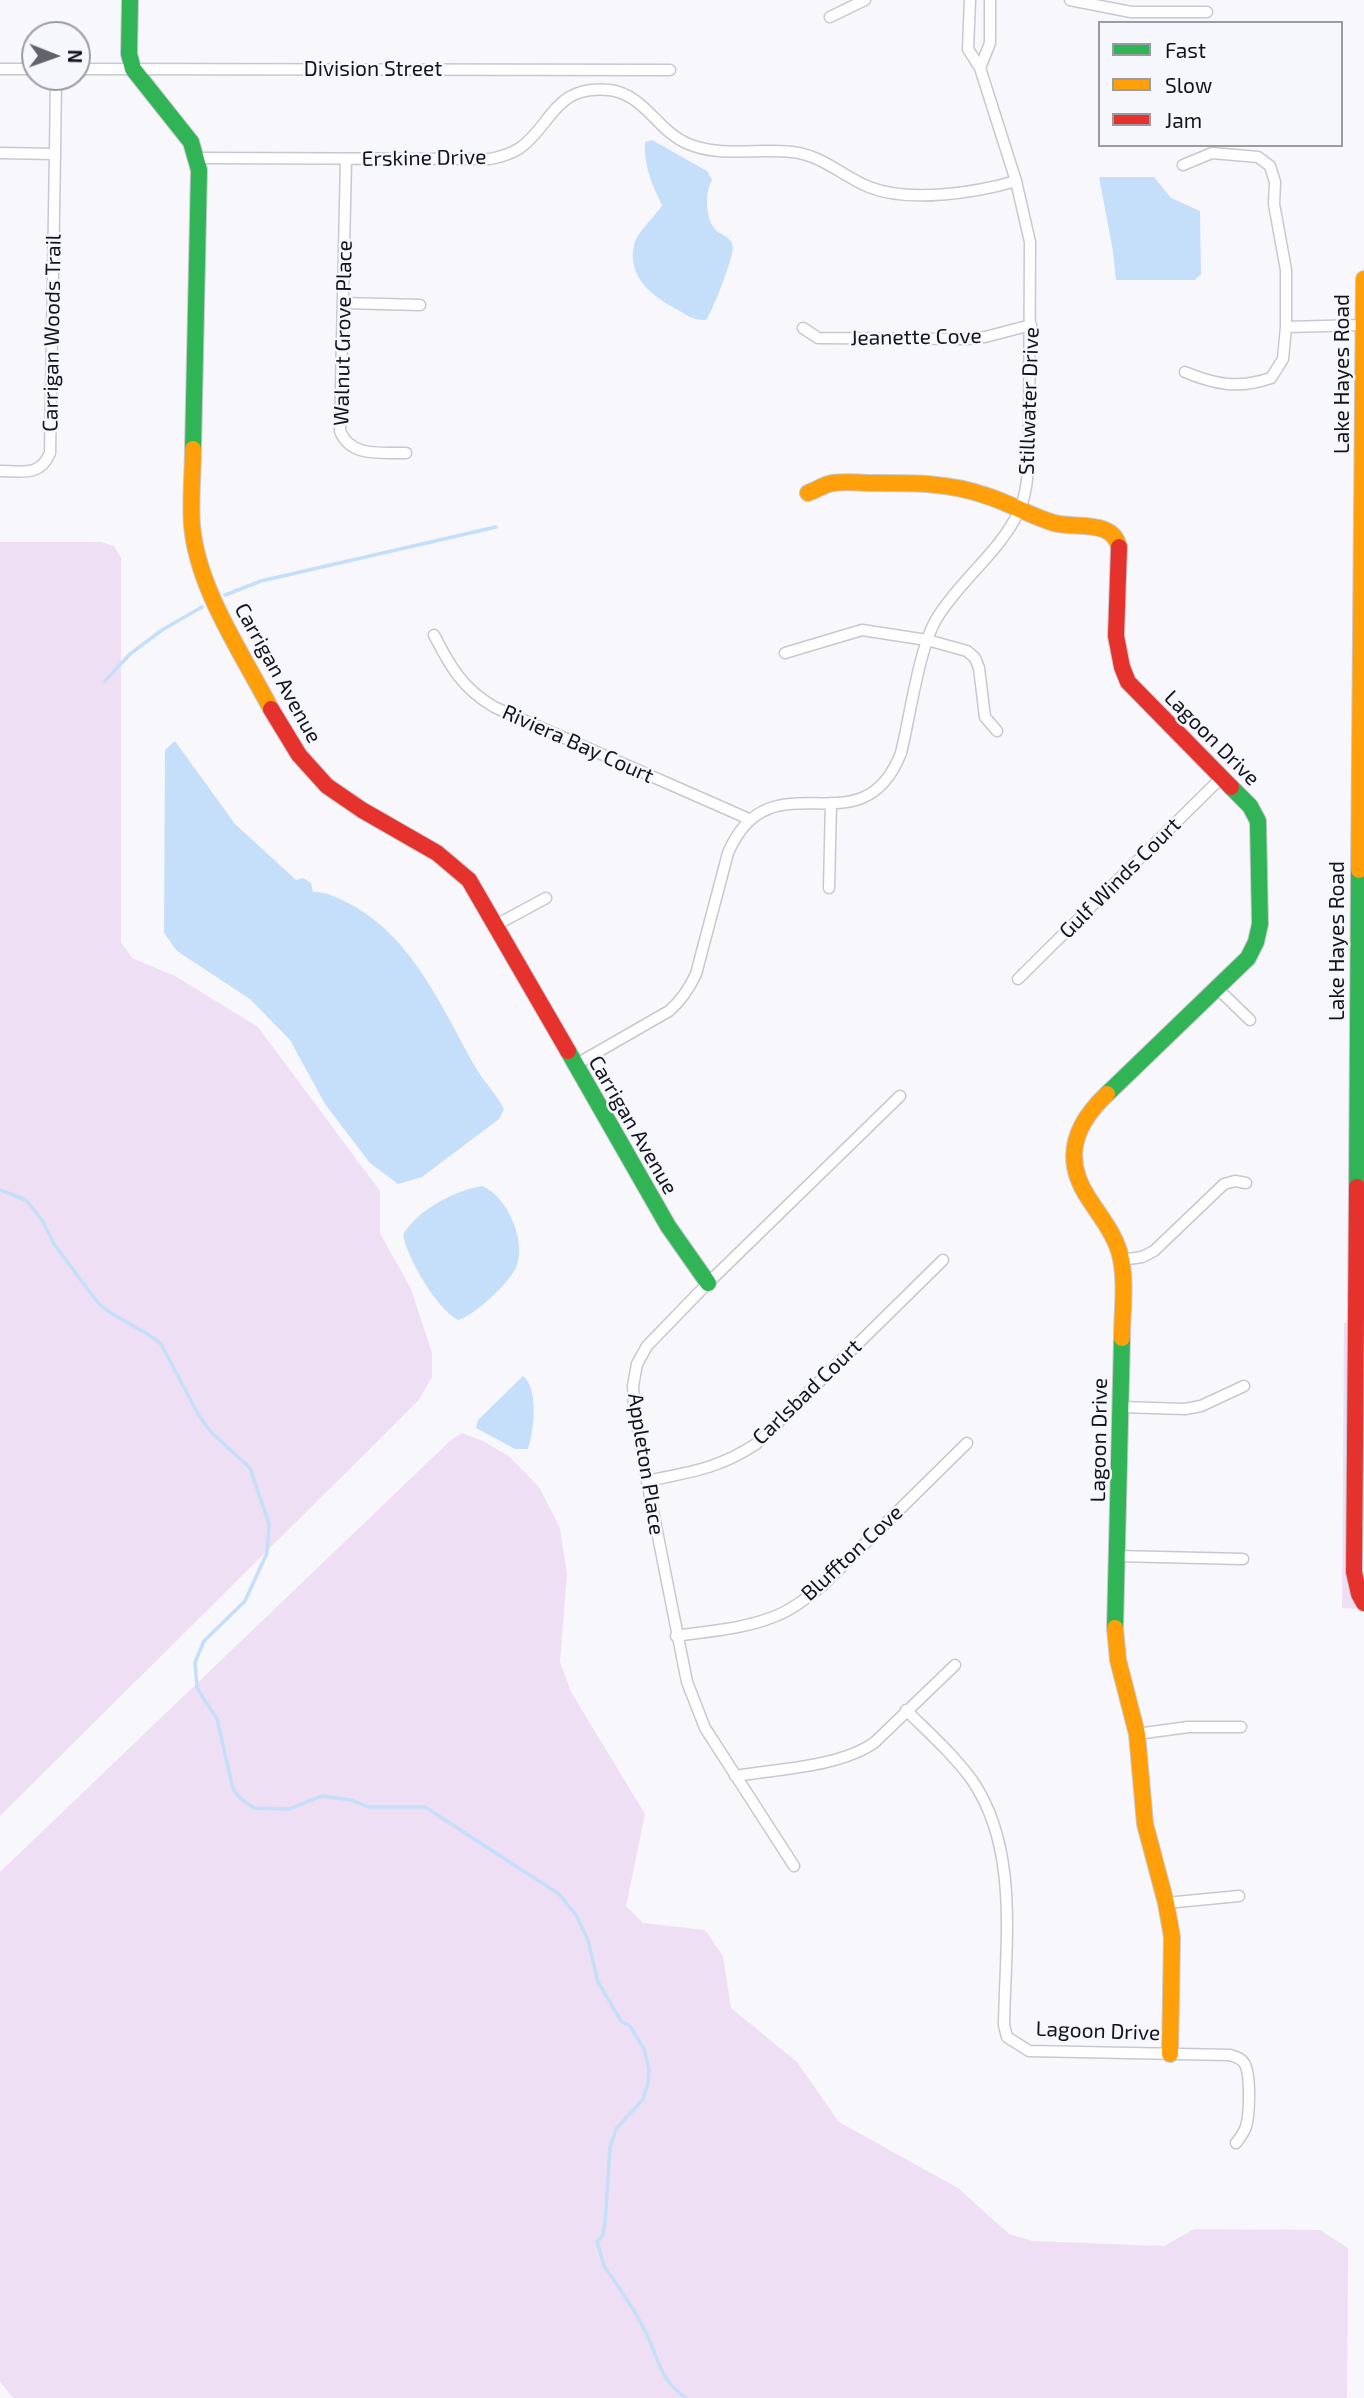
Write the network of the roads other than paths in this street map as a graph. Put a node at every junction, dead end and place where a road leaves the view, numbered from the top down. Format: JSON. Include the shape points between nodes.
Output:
{"nodes":[{"id":1,"x":130,"y":0,"type":"edge"},
{"id":2,"x":865,"y":0,"type":"edge"},
{"id":3,"x":970,"y":0,"type":"edge"},
{"id":4,"x":990,"y":0,"type":"edge"},
{"id":5,"x":1070,"y":0,"type":"edge"},
{"id":6,"x":1206,"y":12,"type":"dead end"},
{"id":7,"x":830,"y":17,"type":"dead end"},
{"id":8,"x":980,"y":68,"type":"junction"},
{"id":9,"x":0,"y":69,"type":"edge"},
{"id":10,"x":21,"y":69,"type":"edge"},
{"id":11,"x":91,"y":69,"type":"edge"},
{"id":12,"x":133,"y":69,"type":"junction"},
{"id":13,"x":670,"y":70,"type":"dead end"},
{"id":14,"x":56,"y":91,"type":"edge"},
{"id":15,"x":0,"y":153,"type":"edge"},
{"id":16,"x":55,"y":154,"type":"junction"},
{"id":17,"x":197,"y":159,"type":"junction"},
{"id":18,"x":346,"y":159,"type":"junction"},
{"id":19,"x":1183,"y":165,"type":"dead end"},
{"id":20,"x":1016,"y":181,"type":"junction"},
{"id":21,"x":1364,"y":279,"type":"edge"},
{"id":22,"x":1364,"y":290,"type":"edge"},
{"id":23,"x":343,"y":303,"type":"junction"},
{"id":24,"x":420,"y":305,"type":"dead end"},
{"id":25,"x":1031,"y":325,"type":"junction"},
{"id":26,"x":1364,"y":325,"type":"edge"},
{"id":27,"x":1286,"y":327,"type":"junction"},
{"id":28,"x":803,"y":328,"type":"dead end"},
{"id":29,"x":1185,"y":372,"type":"dead end"},
{"id":30,"x":1363,"y":398,"type":"edge"},
{"id":31,"x":406,"y":453,"type":"dead end"},
{"id":32,"x":0,"y":471,"type":"edge"},
{"id":33,"x":808,"y":493,"type":"dead end"},
{"id":34,"x":1020,"y":510,"type":"junction"},
{"id":35,"x":1363,"y":542,"type":"edge"},
{"id":36,"x":434,"y":635,"type":"dead end"},
{"id":37,"x":927,"y":640,"type":"junction"},
{"id":38,"x":785,"y":653,"type":"dead end"},
{"id":39,"x":1362,"y":702,"type":"edge"},
{"id":40,"x":997,"y":731,"type":"dead end"},
{"id":41,"x":1222,"y":777,"type":"junction"},
{"id":42,"x":831,"y":803,"type":"junction"},
{"id":43,"x":749,"y":819,"type":"junction"},
{"id":44,"x":1361,"y":823,"type":"edge"},
{"id":45,"x":829,"y":888,"type":"dead end"},
{"id":46,"x":546,"y":898,"type":"dead end"},
{"id":47,"x":496,"y":925,"type":"junction"},
{"id":48,"x":1361,"y":950,"type":"edge"},
{"id":49,"x":1018,"y":979,"type":"dead end"},
{"id":50,"x":1216,"y":988,"type":"junction"},
{"id":51,"x":1250,"y":1020,"type":"dead end"},
{"id":52,"x":575,"y":1065,"type":"junction"},
{"id":53,"x":900,"y":1096,"type":"dead end"},
{"id":54,"x":1361,"y":1121,"type":"edge"},
{"id":55,"x":1246,"y":1183,"type":"dead end"},
{"id":56,"x":943,"y":1260,"type":"dead end"},
{"id":57,"x":1121,"y":1260,"type":"junction"},
{"id":58,"x":1360,"y":1270,"type":"edge"},
{"id":59,"x":708,"y":1283,"type":"junction"},
{"id":60,"x":1244,"y":1386,"type":"dead end"},
{"id":61,"x":1121,"y":1407,"type":"junction"},
{"id":62,"x":967,"y":1443,"type":"dead end"},
{"id":63,"x":647,"y":1481,"type":"junction"},
{"id":64,"x":1117,"y":1556,"type":"junction"},
{"id":65,"x":1243,"y":1559,"type":"dead end"},
{"id":66,"x":1364,"y":1602,"type":"edge"},
{"id":67,"x":676,"y":1636,"type":"junction"},
{"id":68,"x":955,"y":1665,"type":"dead end"},
{"id":69,"x":906,"y":1710,"type":"junction"},
{"id":70,"x":1241,"y":1727,"type":"dead end"},
{"id":71,"x":1137,"y":1734,"type":"junction"},
{"id":72,"x":735,"y":1776,"type":"junction"},
{"id":73,"x":794,"y":1866,"type":"dead end"},
{"id":74,"x":1239,"y":1896,"type":"dead end"},
{"id":75,"x":1166,"y":1903,"type":"junction"},
{"id":76,"x":1170,"y":2054,"type":"junction"},
{"id":77,"x":1236,"y":2143,"type":"dead end"}],
"edges":[{"from":1,"to":12,"type":"street"},
{"from":2,"to":7,"type":"street"},
{"from":3,"to":8,"type":"street","name":"Stillwater Drive","via":[[968,49]]},
{"from":4,"to":8,"type":"street","via":[[990,43]]},
{"from":5,"to":6,"type":"street","via":[[1131,12]]},
{"from":8,"to":20,"type":"street","name":"Stillwater Drive"},
{"from":9,"to":10,"type":"street"},
{"from":11,"to":12,"type":"street","name":"Division Street"},
{"from":12,"to":13,"type":"street","name":"Division Street"},
{"from":12,"to":17,"type":"street","name":"Carrigan Avenue","via":[[191,142]]},
{"from":14,"to":16,"type":"street","name":"Carrigan Woods Trail"},
{"from":15,"to":16,"type":"street"},
{"from":16,"to":32,"type":"street","name":"Carrigan Woods Trail","via":[[50,453],[41,468]]},
{"from":17,"to":18,"type":"street","name":"Erskine Drive"},
{"from":17,"to":47,"type":"street","name":"Carrigan Avenue","via":[[192,523],[201,574],[304,762],[354,806],[456,866]]},
{"from":18,"to":20,"type":"street","name":"Erskine Drive","via":[[504,156],[532,137],[550,113],[573,95],[608,90],[626,94],[672,134],[699,148],[792,152],[816,158],[869,187],[895,194],[962,194]]},
{"from":18,"to":23,"type":"street","name":"Walnut Grove Place"},
{"from":19,"to":27,"type":"street","via":[[1212,153],[1258,157],[1270,166],[1286,271]]},
{"from":20,"to":25,"type":"street","name":"Stillwater Drive","via":[[1030,243]]},
{"from":21,"to":22,"type":"street","name":"Lake Hayes Road"},
{"from":22,"to":26,"type":"street","name":"Lake Hayes Road"},
{"from":23,"to":24,"type":"street"},
{"from":23,"to":31,"type":"street","name":"Walnut Grove Place","via":[[340,430],[344,441],[361,451]]},
{"from":25,"to":28,"type":"street","name":"Jeanette Cove","via":[[966,339],[818,338]]},
{"from":25,"to":34,"type":"street","name":"Stillwater Drive","via":[[1030,453]]},
{"from":26,"to":27,"type":"street"},
{"from":26,"to":30,"type":"street","name":"Lake Hayes Road"},
{"from":27,"to":29,"type":"street","via":[[1283,359],[1271,378],[1250,385],[1210,383]]},
{"from":30,"to":35,"type":"street","name":"Lake Hayes Road"},
{"from":33,"to":34,"type":"street","via":[[832,483],[925,483],[985,495]]},
{"from":34,"to":37,"type":"street","name":"Stillwater Drive","via":[[937,618]]},
{"from":34,"to":41,"type":"street","name":"Lagoon Drive","via":[[1068,527],[1098,527],[1117,538],[1116,651],[1121,670]]},
{"from":35,"to":39,"type":"street","name":"Lake Hayes Road"},
{"from":36,"to":43,"type":"street","name":"Riviera Bay Court","via":[[475,696]]},
{"from":37,"to":38,"type":"street","via":[[862,629]]},
{"from":37,"to":40,"type":"street","via":[[967,651],[975,658],[985,717]]},
{"from":37,"to":42,"type":"street","name":"Stillwater Drive","via":[[895,768],[876,792],[851,803]]},
{"from":39,"to":44,"type":"street","name":"Lake Hayes Road"},
{"from":41,"to":49,"type":"street","name":"Gulf Winds Court"},
{"from":41,"to":50,"type":"street","name":"Lagoon Drive","via":[[1258,821],[1261,924],[1248,958]]},
{"from":42,"to":43,"type":"street","name":"Stillwater Drive","via":[[781,804]]},
{"from":42,"to":45,"type":"street"},
{"from":43,"to":52,"type":"street","via":[[728,853],[689,989],[669,1011]]},
{"from":44,"to":48,"type":"street","name":"Lake Hayes Road"},
{"from":46,"to":47,"type":"street"},
{"from":47,"to":52,"type":"street","name":"Carrigan Avenue"},
{"from":48,"to":54,"type":"street","name":"Lake Hayes Road"},
{"from":50,"to":51,"type":"street"},
{"from":50,"to":57,"type":"street","name":"Lagoon Drive","via":[[1090,1110],[1075,1141],[1076,1176]]},
{"from":52,"to":59,"type":"street","name":"Carrigan Avenue","via":[[668,1226]]},
{"from":53,"to":59,"type":"street","name":"Appleton Place"},
{"from":54,"to":58,"type":"street","name":"Lake Hayes Road"},
{"from":55,"to":57,"type":"street","via":[[1224,1184],[1154,1251]]},
{"from":56,"to":63,"type":"street","name":"Carlsbad Court","via":[[756,1444],[710,1468]]},
{"from":57,"to":61,"type":"street","name":"Lagoon Drive"},
{"from":58,"to":66,"type":"street","name":"Lake Hayes Road","via":[[1354,1572]]},
{"from":59,"to":63,"type":"street","name":"Appleton Place","via":[[647,1346],[637,1364],[634,1407]]},
{"from":60,"to":61,"type":"street","via":[[1185,1409]]},
{"from":61,"to":64,"type":"street","name":"Lagoon Drive"},
{"from":62,"to":67,"type":"street","name":"Bluffton Cove","via":[[800,1603],[746,1625]]},
{"from":63,"to":67,"type":"street","name":"Appleton Place"},
{"from":64,"to":65,"type":"street"},
{"from":64,"to":71,"type":"street","name":"Lagoon Drive","via":[[1115,1634]]},
{"from":67,"to":72,"type":"street","name":"Appleton Place","via":[[705,1728]]},
{"from":68,"to":69,"type":"street"},
{"from":69,"to":72,"type":"street","via":[[861,1752]]},
{"from":69,"to":76,"type":"street","name":"Lagoon Drive","via":[[953,1755],[974,1783],[996,1836],[1006,1888],[1007,2038],[1029,2051]]},
{"from":70,"to":71,"type":"street","via":[[1188,1727]]},
{"from":71,"to":75,"type":"street","name":"Lagoon Drive","via":[[1145,1824]]},
{"from":72,"to":73,"type":"street","name":"Appleton Place"},
{"from":74,"to":75,"type":"street"},
{"from":75,"to":76,"type":"street","name":"Lagoon Drive","via":[[1173,1959]]},
{"from":76,"to":77,"type":"street","via":[[1230,2055],[1246,2064],[1247,2122]]}]}
